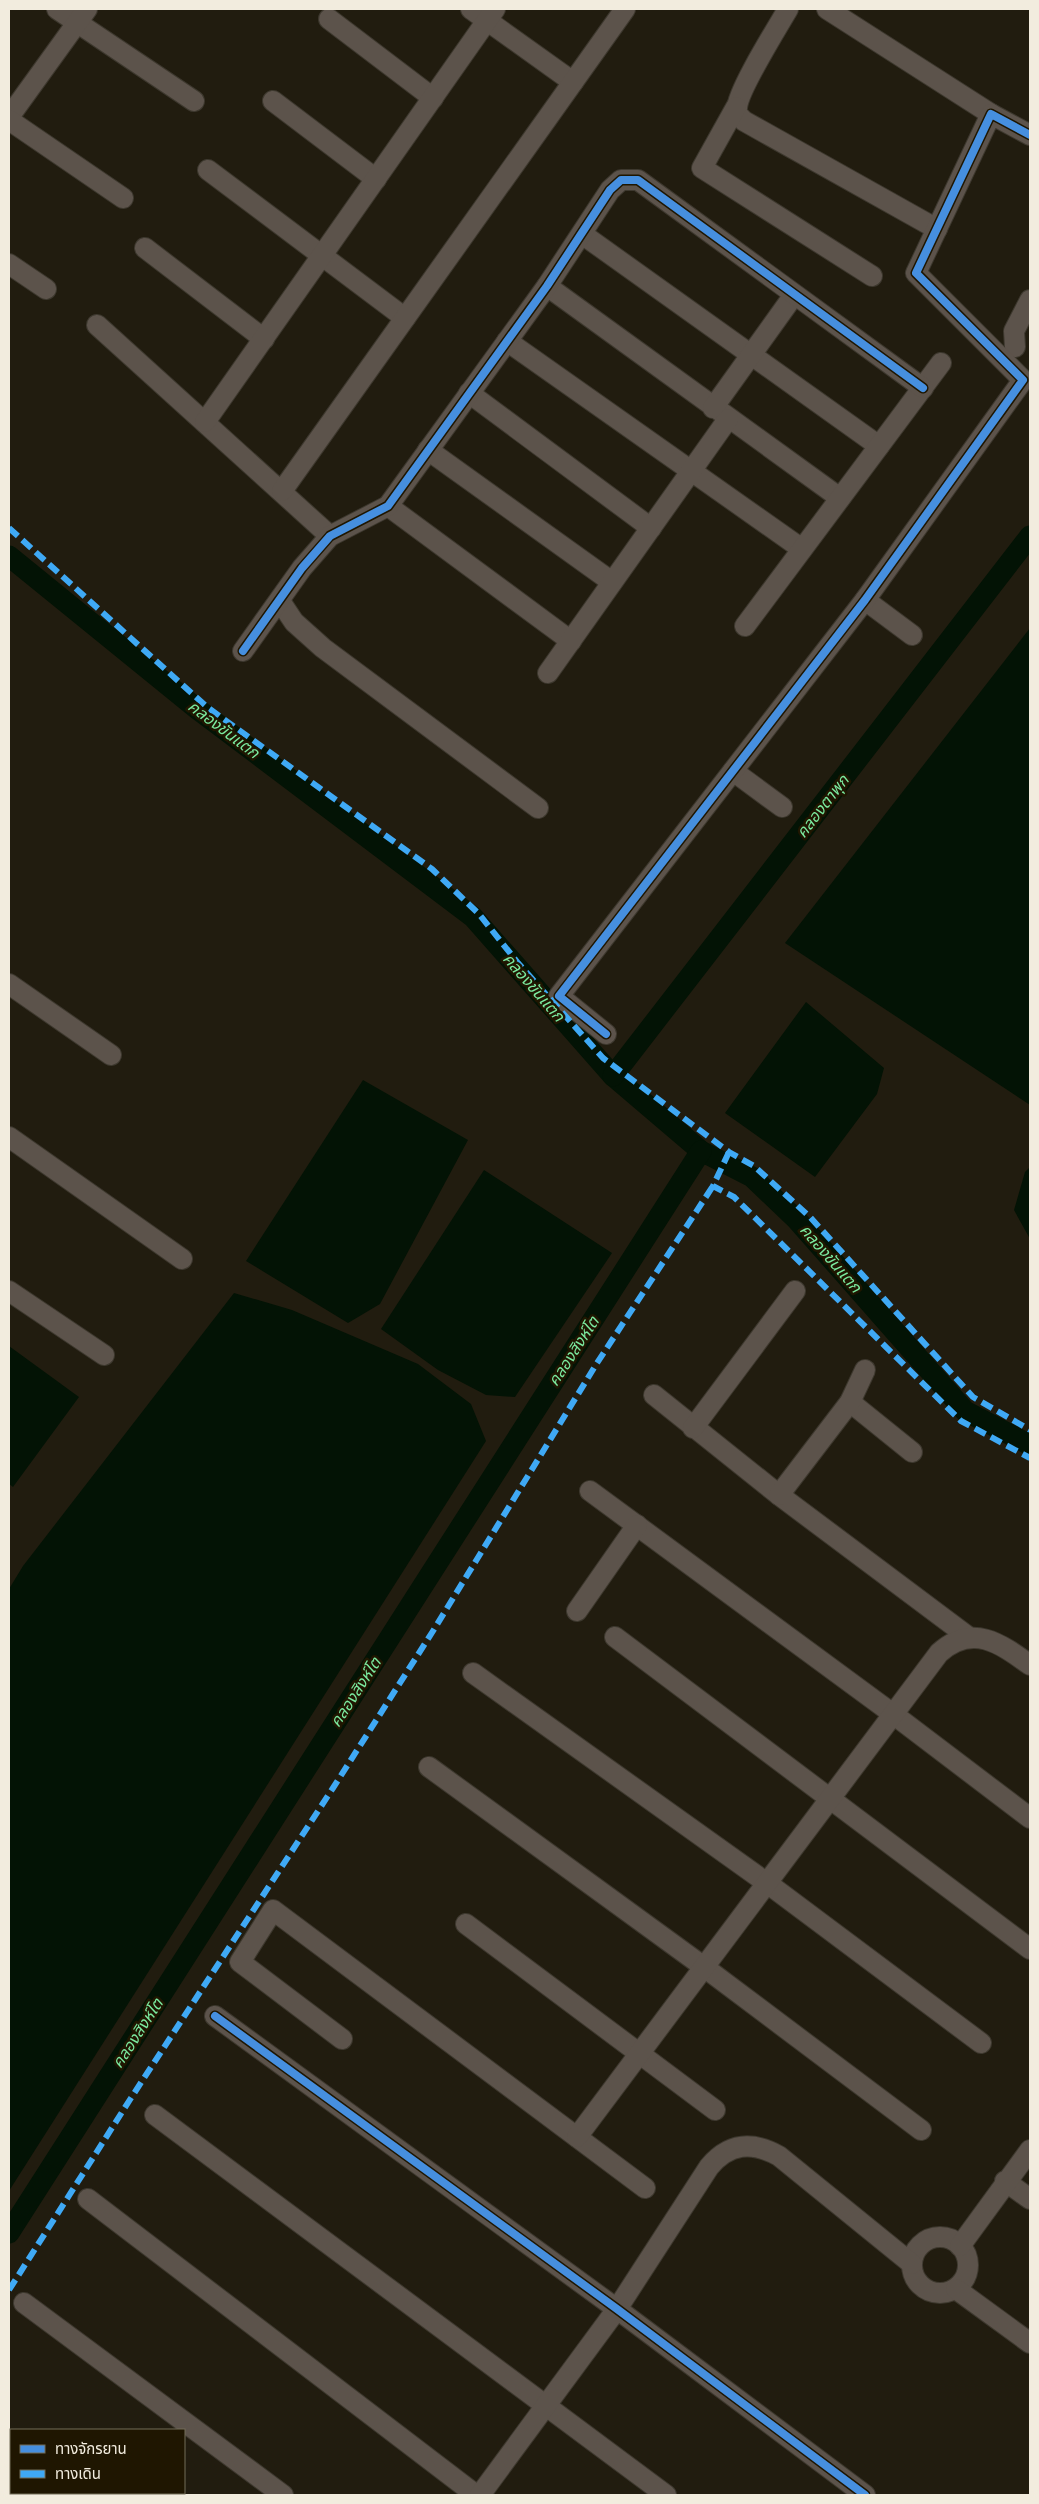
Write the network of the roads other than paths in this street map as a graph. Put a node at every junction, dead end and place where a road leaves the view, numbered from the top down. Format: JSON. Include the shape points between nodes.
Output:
{"nodes":[{"id":1,"x":57,"y":9,"type":"edge"},
{"id":2,"x":625,"y":9,"type":"edge"},
{"id":3,"x":788,"y":9,"type":"edge"},
{"id":4,"x":827,"y":9,"type":"edge"},
{"id":5,"x":485,"y":13,"type":"edge"},
{"id":6,"x":82,"y":16,"type":"edge"},
{"id":7,"x":330,"y":20,"type":"dead end"},
{"id":8,"x":573,"y":82,"type":"junction"},
{"id":9,"x":433,"y":98,"type":"junction"},
{"id":10,"x":273,"y":100,"type":"dead end"},
{"id":11,"x":194,"y":101,"type":"dead end"},
{"id":12,"x":736,"y":107,"type":"junction"},
{"id":13,"x":991,"y":114,"type":"junction"},
{"id":14,"x":9,"y":118,"type":"edge"},
{"id":15,"x":1030,"y":135,"type":"edge"},
{"id":16,"x":208,"y":170,"type":"dead end"},
{"id":17,"x":376,"y":179,"type":"junction"},
{"id":18,"x":123,"y":198,"type":"dead end"},
{"id":19,"x":937,"y":228,"type":"junction"},
{"id":20,"x":582,"y":234,"type":"junction"},
{"id":21,"x":145,"y":248,"type":"dead end"},
{"id":22,"x":322,"y":256,"type":"junction"},
{"id":23,"x":9,"y":264,"type":"edge"},
{"id":24,"x":872,"y":276,"type":"dead end"},
{"id":25,"x":547,"y":286,"type":"junction"},
{"id":26,"x":46,"y":289,"type":"dead end"},
{"id":27,"x":794,"y":295,"type":"junction"},
{"id":28,"x":1030,"y":300,"type":"edge"},
{"id":29,"x":405,"y":318,"type":"junction"},
{"id":30,"x":97,"y":325,"type":"dead end"},
{"id":31,"x":264,"y":339,"type":"junction"},
{"id":32,"x":507,"y":341,"type":"junction"},
{"id":33,"x":1015,"y":347,"type":"dead end"},
{"id":34,"x":751,"y":356,"type":"junction"},
{"id":35,"x":941,"y":363,"type":"dead end"},
{"id":36,"x":922,"y":388,"type":"junction"},
{"id":37,"x":469,"y":393,"type":"junction"},
{"id":38,"x":721,"y":413,"type":"junction"},
{"id":39,"x":205,"y":422,"type":"junction"},
{"id":40,"x":878,"y":446,"type":"junction"},
{"id":41,"x":428,"y":450,"type":"junction"},
{"id":42,"x":691,"y":471,"type":"junction"},
{"id":43,"x":282,"y":490,"type":"junction"},
{"id":44,"x":840,"y":498,"type":"junction"},
{"id":45,"x":388,"y":506,"type":"junction"},
{"id":46,"x":651,"y":528,"type":"junction"},
{"id":47,"x":330,"y":536,"type":"junction"},
{"id":48,"x":802,"y":549,"type":"junction"},
{"id":49,"x":612,"y":582,"type":"junction"},
{"id":50,"x":864,"y":600,"type":"junction"},
{"id":51,"x":280,"y":601,"type":"junction"},
{"id":52,"x":744,"y":626,"type":"dead end"},
{"id":53,"x":912,"y":635,"type":"dead end"},
{"id":54,"x":570,"y":641,"type":"junction"},
{"id":55,"x":243,"y":651,"type":"dead end"},
{"id":56,"x":548,"y":673,"type":"dead end"},
{"id":57,"x":733,"y":771,"type":"junction"},
{"id":58,"x":782,"y":807,"type":"dead end"},
{"id":59,"x":538,"y":808,"type":"dead end"},
{"id":60,"x":9,"y":984,"type":"edge"},
{"id":61,"x":606,"y":1034,"type":"dead end"},
{"id":62,"x":111,"y":1055,"type":"dead end"},
{"id":63,"x":9,"y":1137,"type":"edge"},
{"id":64,"x":182,"y":1259,"type":"dead end"},
{"id":65,"x":9,"y":1291,"type":"edge"},
{"id":66,"x":795,"y":1291,"type":"dead end"},
{"id":67,"x":104,"y":1355,"type":"dead end"},
{"id":68,"x":865,"y":1370,"type":"dead end"},
{"id":69,"x":654,"y":1395,"type":"dead end"},
{"id":70,"x":850,"y":1402,"type":"junction"},
{"id":71,"x":693,"y":1428,"type":"junction"},
{"id":72,"x":912,"y":1452,"type":"dead end"},
{"id":73,"x":590,"y":1491,"type":"dead end"},
{"id":74,"x":779,"y":1495,"type":"junction"},
{"id":75,"x":637,"y":1525,"type":"junction"},
{"id":76,"x":577,"y":1611,"type":"dead end"},
{"id":77,"x":615,"y":1637,"type":"dead end"},
{"id":78,"x":970,"y":1638,"type":"junction"},
{"id":79,"x":1030,"y":1665,"type":"edge"},
{"id":80,"x":473,"y":1672,"type":"dead end"},
{"id":81,"x":893,"y":1714,"type":"junction"},
{"id":82,"x":429,"y":1768,"type":"dead end"},
{"id":83,"x":830,"y":1799,"type":"junction"},
{"id":84,"x":1030,"y":1818,"type":"edge"},
{"id":85,"x":767,"y":1883,"type":"junction"},
{"id":86,"x":466,"y":1924,"type":"dead end"},
{"id":87,"x":1030,"y":1949,"type":"edge"},
{"id":88,"x":704,"y":1967,"type":"junction"},
{"id":89,"x":215,"y":2016,"type":"dead end"},
{"id":90,"x":342,"y":2038,"type":"dead end"},
{"id":91,"x":981,"y":2043,"type":"dead end"},
{"id":92,"x":640,"y":2053,"type":"junction"},
{"id":93,"x":715,"y":2110,"type":"dead end"},
{"id":94,"x":156,"y":2114,"type":"dead end"},
{"id":95,"x":921,"y":2130,"type":"dead end"},
{"id":96,"x":577,"y":2137,"type":"junction"},
{"id":97,"x":1030,"y":2150,"type":"edge"},
{"id":98,"x":1006,"y":2181,"type":"junction"},
{"id":99,"x":645,"y":2188,"type":"dead end"},
{"id":100,"x":88,"y":2199,"type":"dead end"},
{"id":101,"x":1030,"y":2199,"type":"edge"},
{"id":102,"x":960,"y":2246,"type":"junction"},
{"id":103,"x":912,"y":2264,"type":"junction"},
{"id":104,"x":956,"y":2289,"type":"junction"},
{"id":105,"x":24,"y":2303,"type":"dead end"},
{"id":106,"x":617,"y":2309,"type":"junction"},
{"id":107,"x":1030,"y":2343,"type":"edge"},
{"id":108,"x":545,"y":2404,"type":"junction"},
{"id":109,"x":283,"y":2495,"type":"edge"},
{"id":110,"x":476,"y":2495,"type":"edge"},
{"id":111,"x":480,"y":2495,"type":"edge"},
{"id":112,"x":666,"y":2495,"type":"edge"},
{"id":113,"x":865,"y":2495,"type":"edge"}],
"edges":[{"from":1,"to":6,"type":"street"},
{"from":2,"to":8,"type":"street"},
{"from":3,"to":12,"type":"street"},
{"from":4,"to":13,"type":"street"},
{"from":5,"to":8,"type":"street"},
{"from":5,"to":9,"type":"street"},
{"from":6,"to":11,"type":"street"},
{"from":6,"to":14,"type":"street"},
{"from":7,"to":9,"type":"street"},
{"from":8,"to":29,"type":"street"},
{"from":9,"to":17,"type":"street"},
{"from":10,"to":17,"type":"street"},
{"from":12,"to":19,"type":"street","via":[[737,114],[744,121]]},
{"from":12,"to":24,"type":"street","via":[[702,168]]},
{"from":13,"to":15,"type":"street"},
{"from":13,"to":19,"type":"street"},
{"from":14,"to":18,"type":"street"},
{"from":16,"to":22,"type":"street"},
{"from":17,"to":22,"type":"street"},
{"from":19,"to":50,"type":"street","via":[[916,273],[1023,380]]},
{"from":20,"to":25,"type":"street"},
{"from":20,"to":27,"type":"street","via":[[610,190],[621,180],[638,180]]},
{"from":20,"to":34,"type":"street"},
{"from":21,"to":31,"type":"street"},
{"from":22,"to":29,"type":"street"},
{"from":22,"to":31,"type":"street"},
{"from":23,"to":26,"type":"street"},
{"from":25,"to":32,"type":"street"},
{"from":25,"to":38,"type":"street"},
{"from":27,"to":34,"type":"street"},
{"from":27,"to":36,"type":"street"},
{"from":28,"to":33,"type":"street","via":[[1014,331]]},
{"from":29,"to":43,"type":"street"},
{"from":30,"to":39,"type":"street"},
{"from":31,"to":39,"type":"street"},
{"from":32,"to":37,"type":"street"},
{"from":32,"to":42,"type":"street"},
{"from":34,"to":38,"type":"street"},
{"from":34,"to":40,"type":"street"},
{"from":35,"to":36,"type":"street"},
{"from":36,"to":40,"type":"street"},
{"from":37,"to":41,"type":"street"},
{"from":37,"to":46,"type":"street"},
{"from":38,"to":42,"type":"street"},
{"from":38,"to":44,"type":"street"},
{"from":39,"to":43,"type":"street"},
{"from":40,"to":44,"type":"street"},
{"from":41,"to":45,"type":"street"},
{"from":41,"to":49,"type":"street"},
{"from":42,"to":46,"type":"street"},
{"from":42,"to":48,"type":"street"},
{"from":43,"to":47,"type":"street"},
{"from":44,"to":48,"type":"street"},
{"from":45,"to":47,"type":"street"},
{"from":45,"to":54,"type":"street"},
{"from":46,"to":49,"type":"street"},
{"from":47,"to":51,"type":"street","via":[[302,568]]},
{"from":48,"to":52,"type":"street"},
{"from":49,"to":54,"type":"street"},
{"from":50,"to":53,"type":"street"},
{"from":50,"to":57,"type":"street"},
{"from":51,"to":55,"type":"street"},
{"from":51,"to":59,"type":"street","via":[[294,622],[323,648]]},
{"from":54,"to":56,"type":"street"},
{"from":57,"to":58,"type":"street"},
{"from":57,"to":61,"type":"street","via":[[559,996]]},
{"from":60,"to":62,"type":"street"},
{"from":63,"to":64,"type":"street"},
{"from":65,"to":67,"type":"street"},
{"from":66,"to":71,"type":"street"},
{"from":68,"to":70,"type":"street"},
{"from":69,"to":71,"type":"street"},
{"from":70,"to":72,"type":"street"},
{"from":70,"to":74,"type":"street"},
{"from":71,"to":74,"type":"street"},
{"from":73,"to":75,"type":"street"},
{"from":74,"to":78,"type":"street"},
{"from":75,"to":76,"type":"street"},
{"from":75,"to":81,"type":"street"},
{"from":77,"to":83,"type":"street"},
{"from":78,"to":79,"type":"street","via":[[1001,1644]]},
{"from":78,"to":81,"type":"street","via":[[953,1642],[939,1653]]},
{"from":80,"to":85,"type":"street"},
{"from":81,"to":83,"type":"street"},
{"from":81,"to":84,"type":"street"},
{"from":82,"to":88,"type":"street"},
{"from":83,"to":85,"type":"street"},
{"from":83,"to":87,"type":"street"},
{"from":85,"to":88,"type":"street"},
{"from":85,"to":91,"type":"street"},
{"from":86,"to":92,"type":"street"},
{"from":88,"to":92,"type":"street"},
{"from":88,"to":95,"type":"street"},
{"from":89,"to":106,"type":"street"},
{"from":90,"to":96,"type":"street","via":[[240,1962],[273,1910]]},
{"from":92,"to":93,"type":"street"},
{"from":92,"to":96,"type":"street"},
{"from":94,"to":108,"type":"street"},
{"from":96,"to":99,"type":"street"},
{"from":97,"to":98,"type":"street"},
{"from":98,"to":101,"type":"street"},
{"from":98,"to":102,"type":"street"},
{"from":100,"to":110,"type":"street"},
{"from":102,"to":103,"type":"street","via":[[951,2240],[934,2238],[919,2247]]},
{"from":102,"to":104,"type":"street","via":[[965,2252],[968,2270],[965,2280]]},
{"from":103,"to":104,"type":"street","via":[[922,2287],[941,2294]]},
{"from":103,"to":106,"type":"street","via":[[779,2156],[768,2150],[740,2146],[724,2152],[709,2167]]},
{"from":104,"to":107,"type":"street"},
{"from":105,"to":109,"type":"street"},
{"from":106,"to":108,"type":"street"},
{"from":106,"to":113,"type":"street"},
{"from":108,"to":111,"type":"street"},
{"from":108,"to":112,"type":"street"}]}
